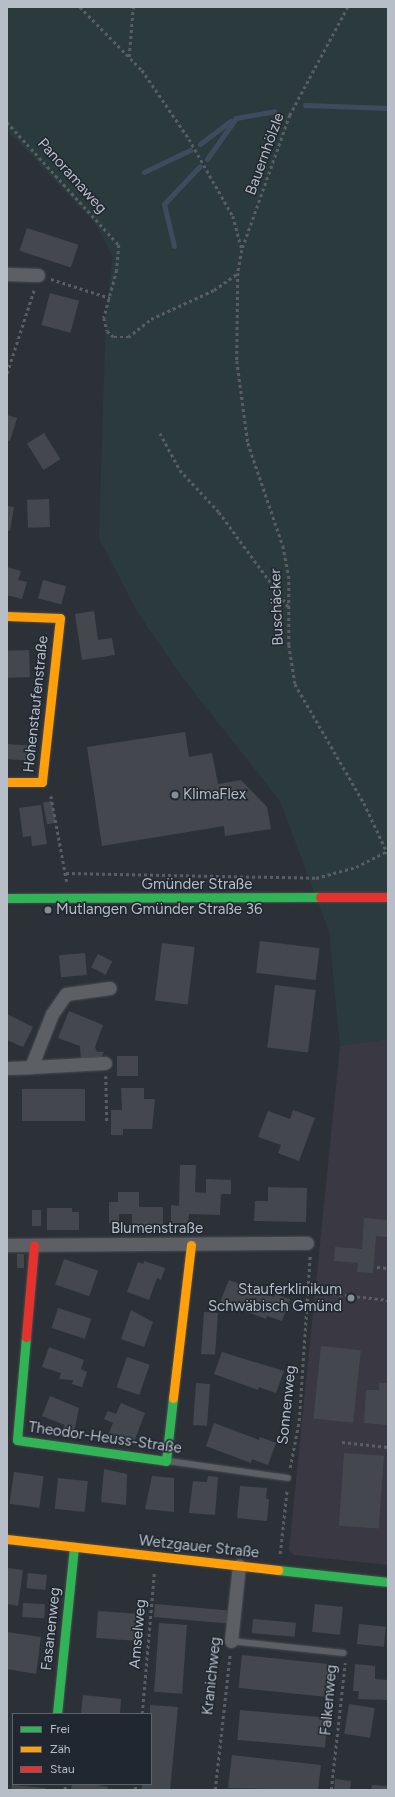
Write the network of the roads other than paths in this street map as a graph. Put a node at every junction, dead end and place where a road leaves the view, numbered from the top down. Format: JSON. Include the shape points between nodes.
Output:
{"nodes":[{"id":1,"x":7,"y":274,"type":"edge"},
{"id":2,"x":38,"y":275,"type":"road end"},
{"id":3,"x":7,"y":616,"type":"edge"},
{"id":4,"x":7,"y":782,"type":"edge"},
{"id":5,"x":388,"y":897,"type":"edge"},
{"id":6,"x":7,"y":898,"type":"edge"},
{"id":7,"x":110,"y":988,"type":"dead end"},
{"id":8,"x":105,"y":1063,"type":"road end"},
{"id":9,"x":31,"y":1067,"type":"junction"},
{"id":10,"x":7,"y":1068,"type":"edge"},
{"id":11,"x":307,"y":1243,"type":"road end"},
{"id":12,"x":7,"y":1245,"type":"edge"},
{"id":13,"x":34,"y":1245,"type":"junction"},
{"id":14,"x":191,"y":1245,"type":"junction"},
{"id":15,"x":166,"y":1461,"type":"junction"},
{"id":16,"x":288,"y":1478,"type":"road end"},
{"id":17,"x":7,"y":1539,"type":"edge"},
{"id":18,"x":74,"y":1547,"type":"junction"},
{"id":19,"x":239,"y":1565,"type":"junction"},
{"id":20,"x":388,"y":1582,"type":"edge"},
{"id":21,"x":232,"y":1641,"type":"joint"},
{"id":22,"x":343,"y":1653,"type":"road end"},
{"id":23,"x":57,"y":1713,"type":"edge"}],
"edges":[{"from":1,"to":2,"type":"street"},
{"from":3,"to":4,"type":"street","name":"Hohenstaufenstraße","via":[[60,618],[42,782]]},
{"from":5,"to":6,"type":"street","name":"Gmünder Straße"},
{"from":7,"to":9,"type":"street","via":[[66,994],[52,1014]]},
{"from":8,"to":9,"type":"street"},
{"from":9,"to":10,"type":"street"},
{"from":11,"to":14,"type":"street","name":"Blumenstraße"},
{"from":12,"to":13,"type":"street","name":"Blumenstraße"},
{"from":13,"to":14,"type":"street","name":"Blumenstraße"},
{"from":13,"to":15,"type":"street","name":"Theodor-Heuss-Straße","via":[[17,1440]]},
{"from":14,"to":15,"type":"street"},
{"from":15,"to":16,"type":"lane","name":"Theodor-Heuss-Straße"},
{"from":17,"to":18,"type":"street","name":"Wetzgauer Straße"},
{"from":18,"to":19,"type":"street","name":"Wetzgauer Straße"},
{"from":18,"to":23,"type":"street","name":"Fasanenweg"},
{"from":19,"to":20,"type":"street","name":"Wetzgauer Straße"},
{"from":19,"to":21,"type":"street","name":"Kranichweg"},
{"from":21,"to":22,"type":"lane","name":"Falkenweg"}]}
